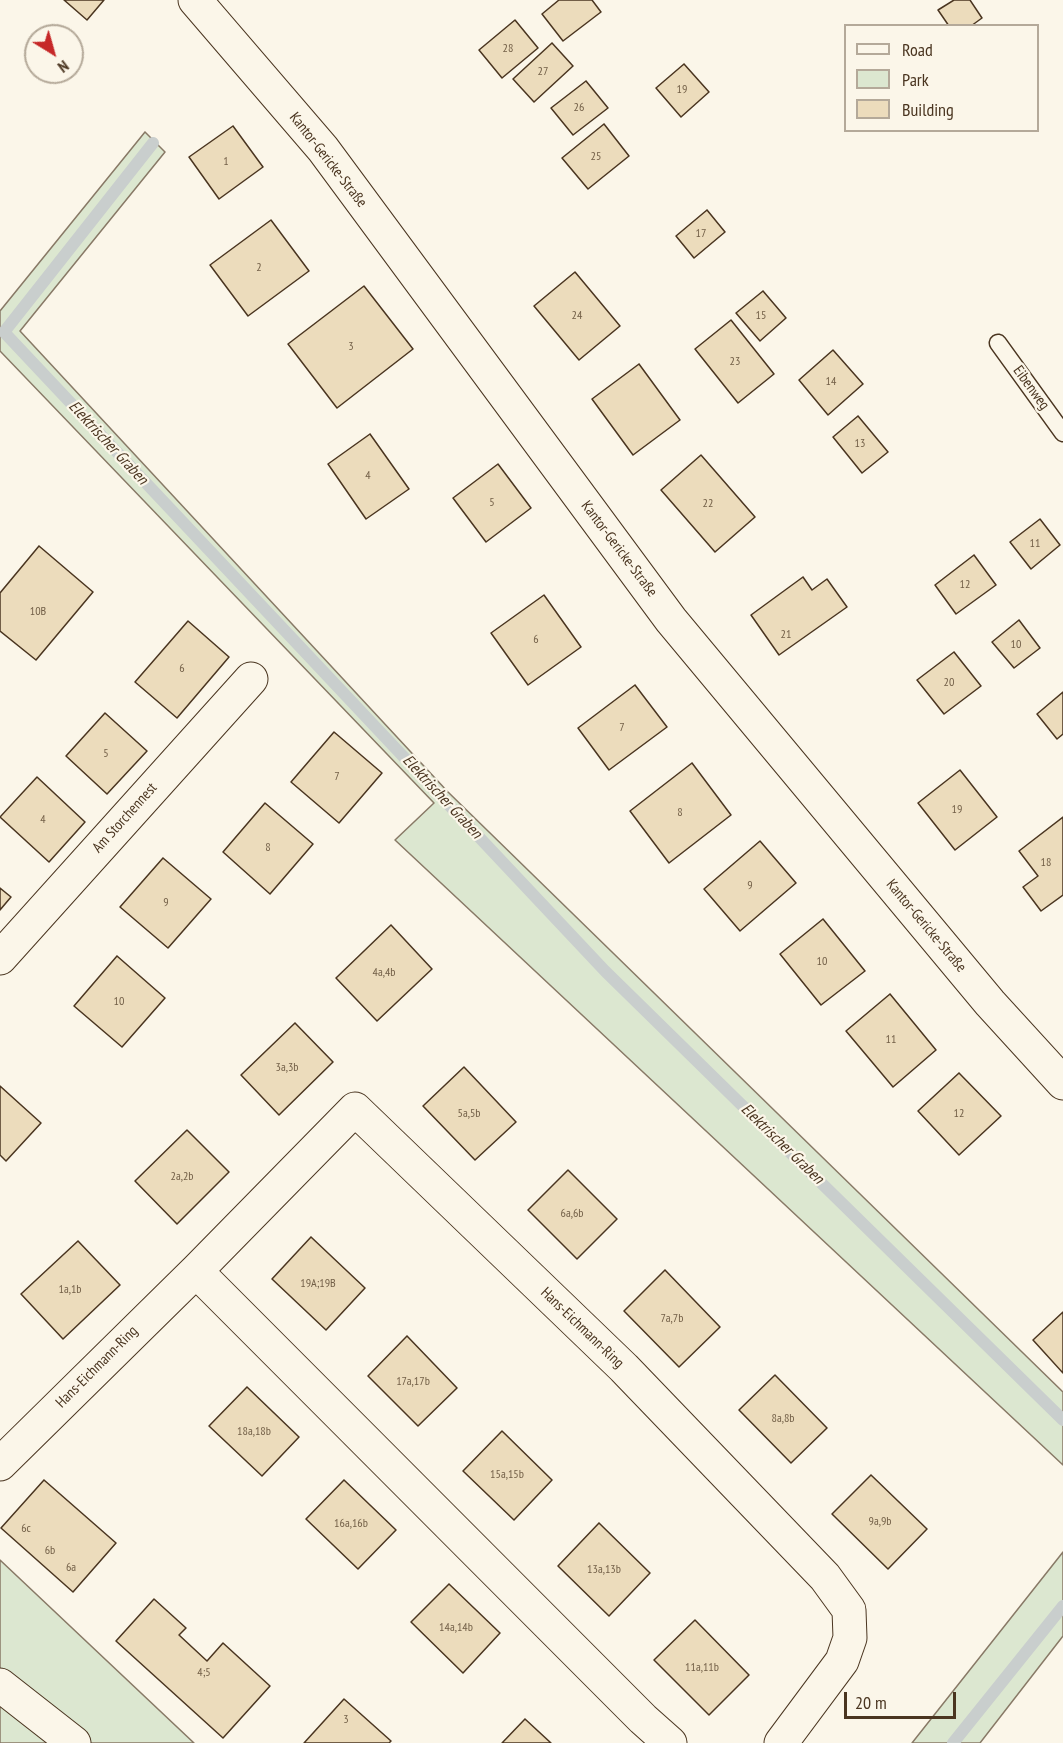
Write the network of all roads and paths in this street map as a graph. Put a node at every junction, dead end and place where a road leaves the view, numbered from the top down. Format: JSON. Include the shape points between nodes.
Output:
{"nodes":[{"id":1,"x":195,"y":0,"type":"edge"},
{"id":2,"x":998,"y":343,"type":"dead end"},
{"id":3,"x":1063,"y":433,"type":"edge"},
{"id":4,"x":251,"y":679,"type":"dead end"},
{"id":5,"x":0,"y":958,"type":"edge"},
{"id":6,"x":1063,"y":1083,"type":"edge"},
{"id":7,"x":195,"y":1271,"type":"junction"},
{"id":8,"x":0,"y":1464,"type":"edge"},
{"id":9,"x":0,"y":1684,"type":"edge"},
{"id":10,"x":74,"y":1743,"type":"edge"},
{"id":11,"x":670,"y":1743,"type":"edge"},
{"id":12,"x":781,"y":1743,"type":"edge"}],
"edges":[{"from":1,"to":6,"type":"street","name":"Kantor-Gericke-Straße","via":[[323,149],[671,620],[982,994]]},
{"from":2,"to":3,"type":"lane","name":"Eibenweg"},
{"from":4,"to":5,"type":"street","name":"Am Storchennest"},
{"from":7,"to":8,"type":"street","name":"Hans-Eichmann-Ring"},
{"from":7,"to":11,"type":"street"},
{"from":7,"to":12,"type":"street","name":"Hans-Eichmann-Ring","via":[[355,1109],[624,1368],[825,1577],[849,1610],[850,1638],[842,1661]]},
{"from":9,"to":10,"type":"street"}]}
